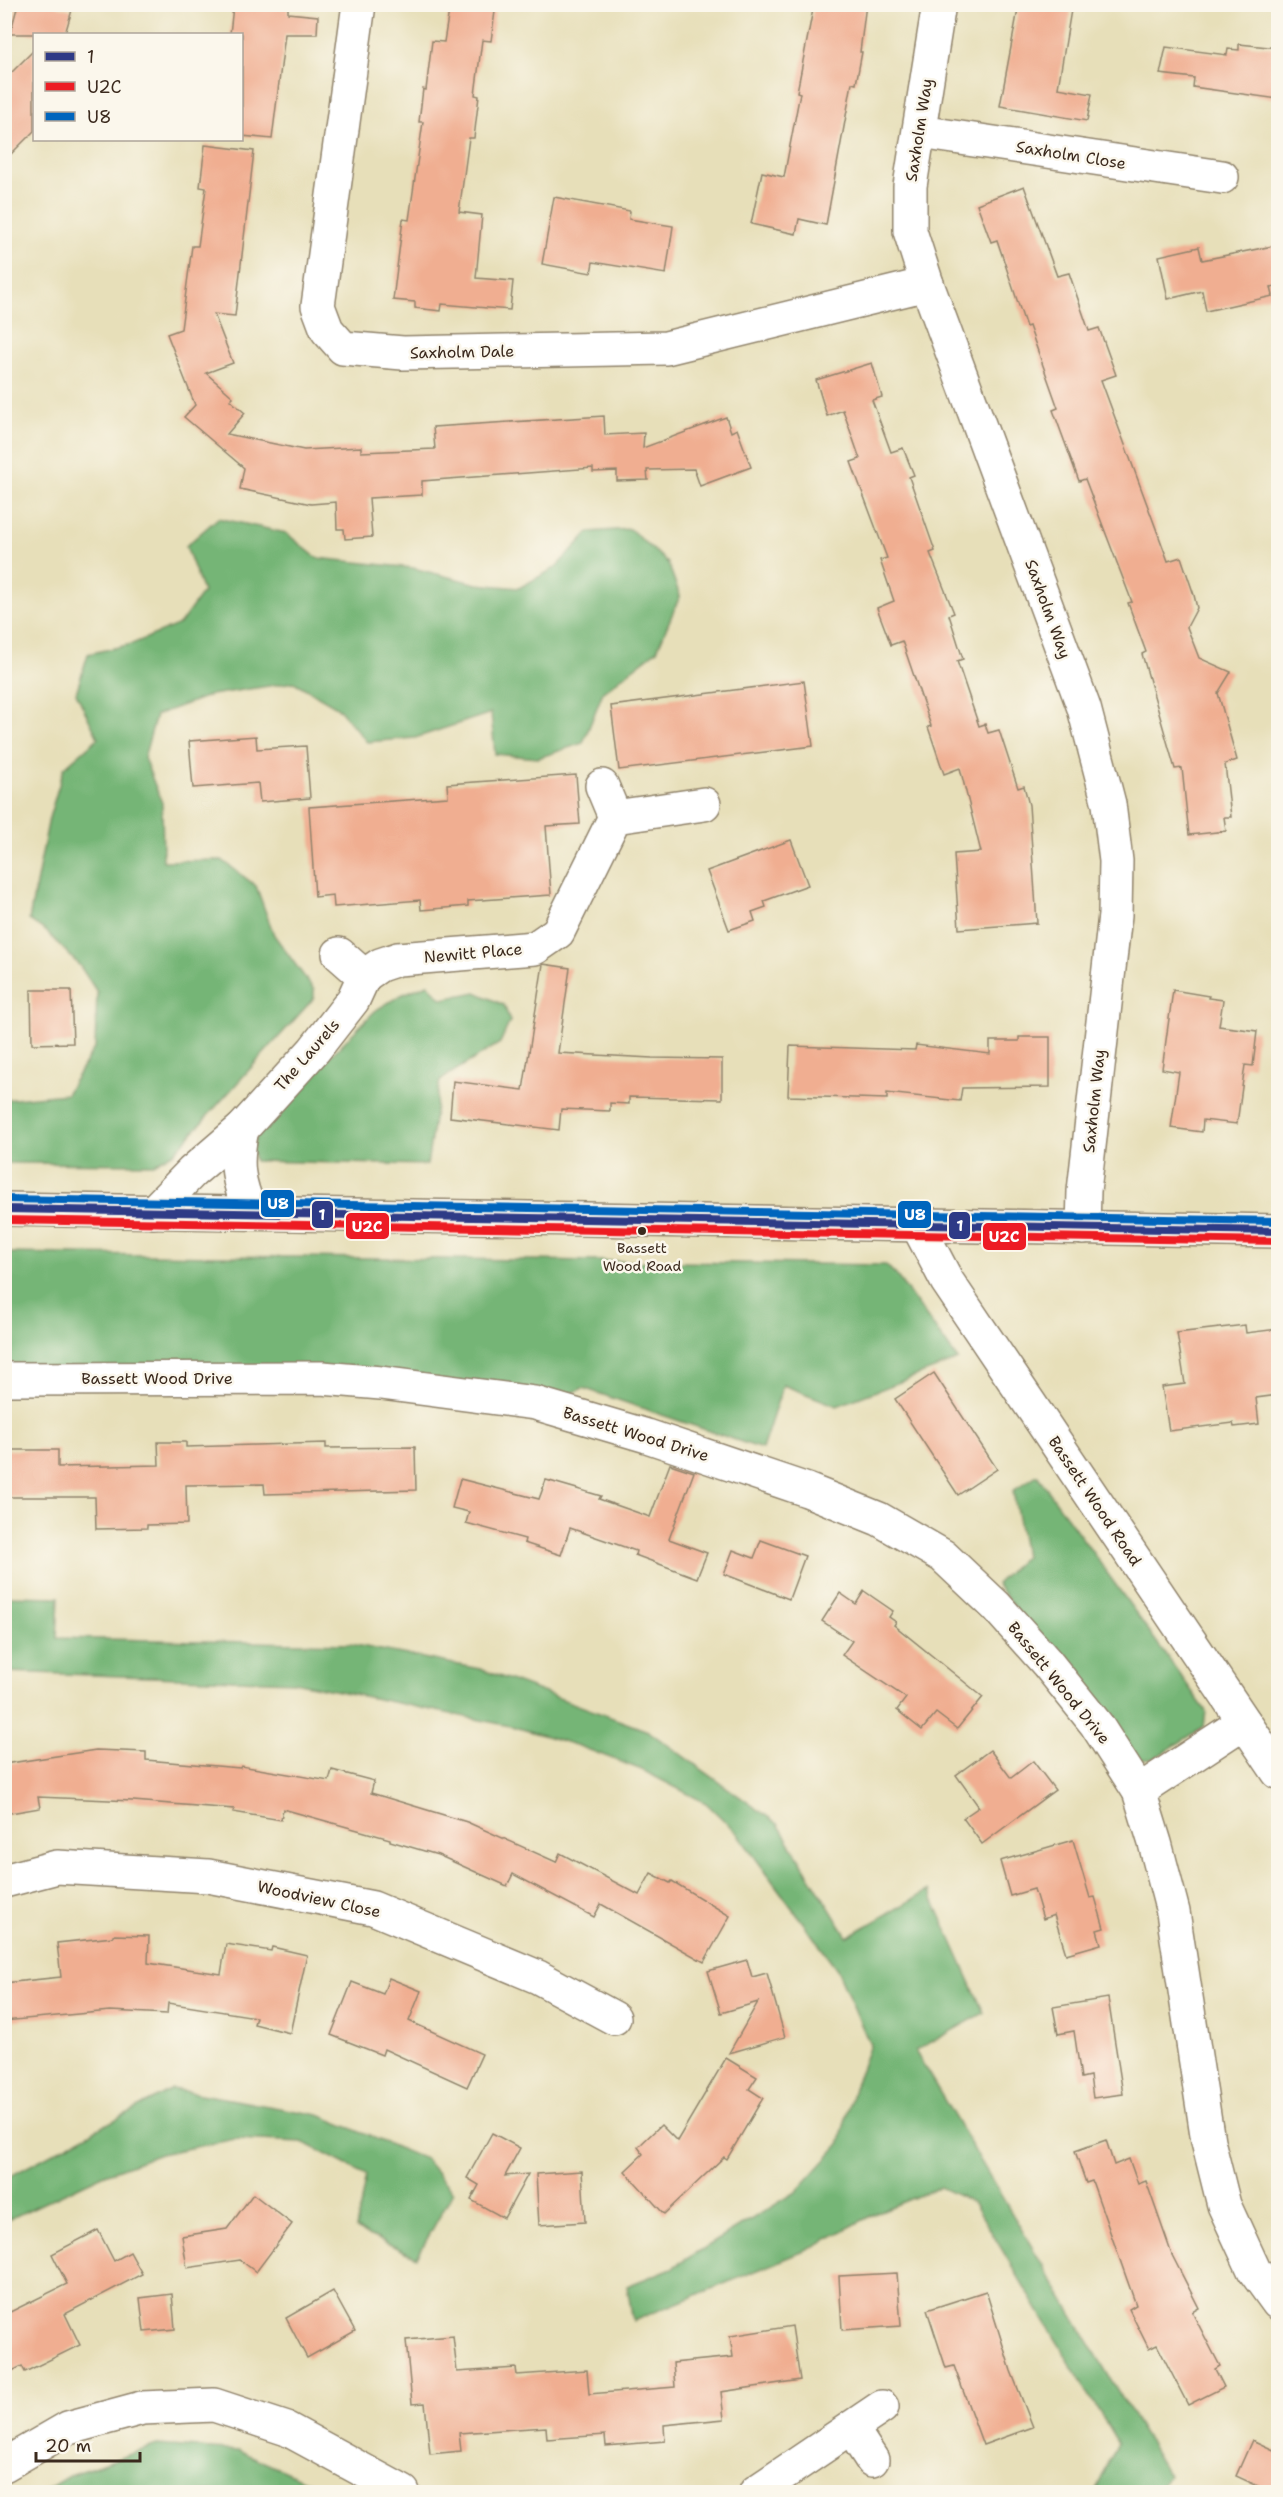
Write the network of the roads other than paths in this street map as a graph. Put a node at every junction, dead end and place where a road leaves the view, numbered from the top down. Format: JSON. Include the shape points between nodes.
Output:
{"nodes":[{"id":1,"x":359,"y":4,"type":"edge"},
{"id":2,"x":939,"y":4,"type":"edge"},
{"id":3,"x":920,"y":132,"type":"junction"},
{"id":4,"x":1222,"y":177,"type":"dead end"},
{"id":5,"x":927,"y":284,"type":"junction"},
{"id":6,"x":602,"y":786,"type":"dead end"},
{"id":7,"x":704,"y":804,"type":"dead end"},
{"id":8,"x":615,"y":817,"type":"junction"},
{"id":9,"x":339,"y":954,"type":"dead end"},
{"id":10,"x":364,"y":976,"type":"junction"},
{"id":11,"x":242,"y":1128,"type":"junction"},
{"id":12,"x":4,"y":1209,"type":"edge"},
{"id":13,"x":153,"y":1212,"type":"junction"},
{"id":14,"x":251,"y":1213,"type":"junction"},
{"id":15,"x":918,"y":1226,"type":"junction"},
{"id":16,"x":1083,"y":1228,"type":"junction"},
{"id":17,"x":1278,"y":1231,"type":"edge"},
{"id":18,"x":4,"y":1379,"type":"edge"},
{"id":19,"x":1244,"y":1722,"type":"junction"},
{"id":20,"x":1278,"y":1772,"type":"edge"},
{"id":21,"x":1139,"y":1791,"type":"junction"},
{"id":22,"x":4,"y":1881,"type":"edge"},
{"id":23,"x":614,"y":2018,"type":"dead end"},
{"id":24,"x":1278,"y":2303,"type":"edge"},
{"id":25,"x":882,"y":2407,"type":"dead end"},
{"id":26,"x":851,"y":2428,"type":"junction"},
{"id":27,"x":872,"y":2460,"type":"dead end"},
{"id":28,"x":4,"y":2465,"type":"edge"},
{"id":29,"x":403,"y":2493,"type":"edge"},
{"id":30,"x":756,"y":2493,"type":"edge"}],
"edges":[{"from":1,"to":5,"type":"street","name":"Saxholm Dale","via":[[318,306],[327,330],[343,348],[404,353],[666,348]]},
{"from":2,"to":3,"type":"street","name":"Saxholm Way"},
{"from":3,"to":4,"type":"street","name":"Saxholm Close"},
{"from":3,"to":5,"type":"street","name":"Saxholm Way","via":[[910,186],[910,231]]},
{"from":5,"to":16,"type":"street","name":"Saxholm Way","via":[[1084,708],[1109,804],[1116,861],[1115,915]]},
{"from":6,"to":8,"type":"street"},
{"from":7,"to":8,"type":"street"},
{"from":8,"to":10,"type":"street","name":"Newitt Place","via":[[558,932],[536,948],[398,960],[380,965]]},
{"from":9,"to":10,"type":"street"},
{"from":10,"to":11,"type":"street","name":"The Laurels","via":[[353,1000],[321,1041]]},
{"from":11,"to":13,"type":"street","name":"The Laurels"},
{"from":11,"to":14,"type":"street","via":[[237,1172]]},
{"from":12,"to":13,"type":"street"},
{"from":13,"to":14,"type":"street"},
{"from":14,"to":15,"type":"street"},
{"from":15,"to":16,"type":"street"},
{"from":15,"to":19,"type":"street","name":"Bassett Wood Road","via":[[946,1281]]},
{"from":16,"to":17,"type":"street"},
{"from":18,"to":21,"type":"street","name":"Bassett Wood Drive","via":[[322,1378],[456,1392],[535,1403],[807,1490],[879,1519],[943,1556],[996,1606],[1047,1663],[1096,1724]]},
{"from":19,"to":20,"type":"street","name":"Bassett Wood Road"},
{"from":19,"to":21,"type":"street"},
{"from":21,"to":24,"type":"street","name":"Bassett Wood Drive","via":[[1173,1912],[1208,2141],[1224,2205],[1254,2270]]},
{"from":22,"to":23,"type":"street","name":"Woodview Close","via":[[57,1867],[208,1876],[373,1908],[538,1977]]},
{"from":25,"to":26,"type":"street"},
{"from":26,"to":27,"type":"street"},
{"from":26,"to":30,"type":"street"},
{"from":28,"to":29,"type":"street","via":[[68,2428],[142,2408],[214,2405],[287,2429]]}]}
